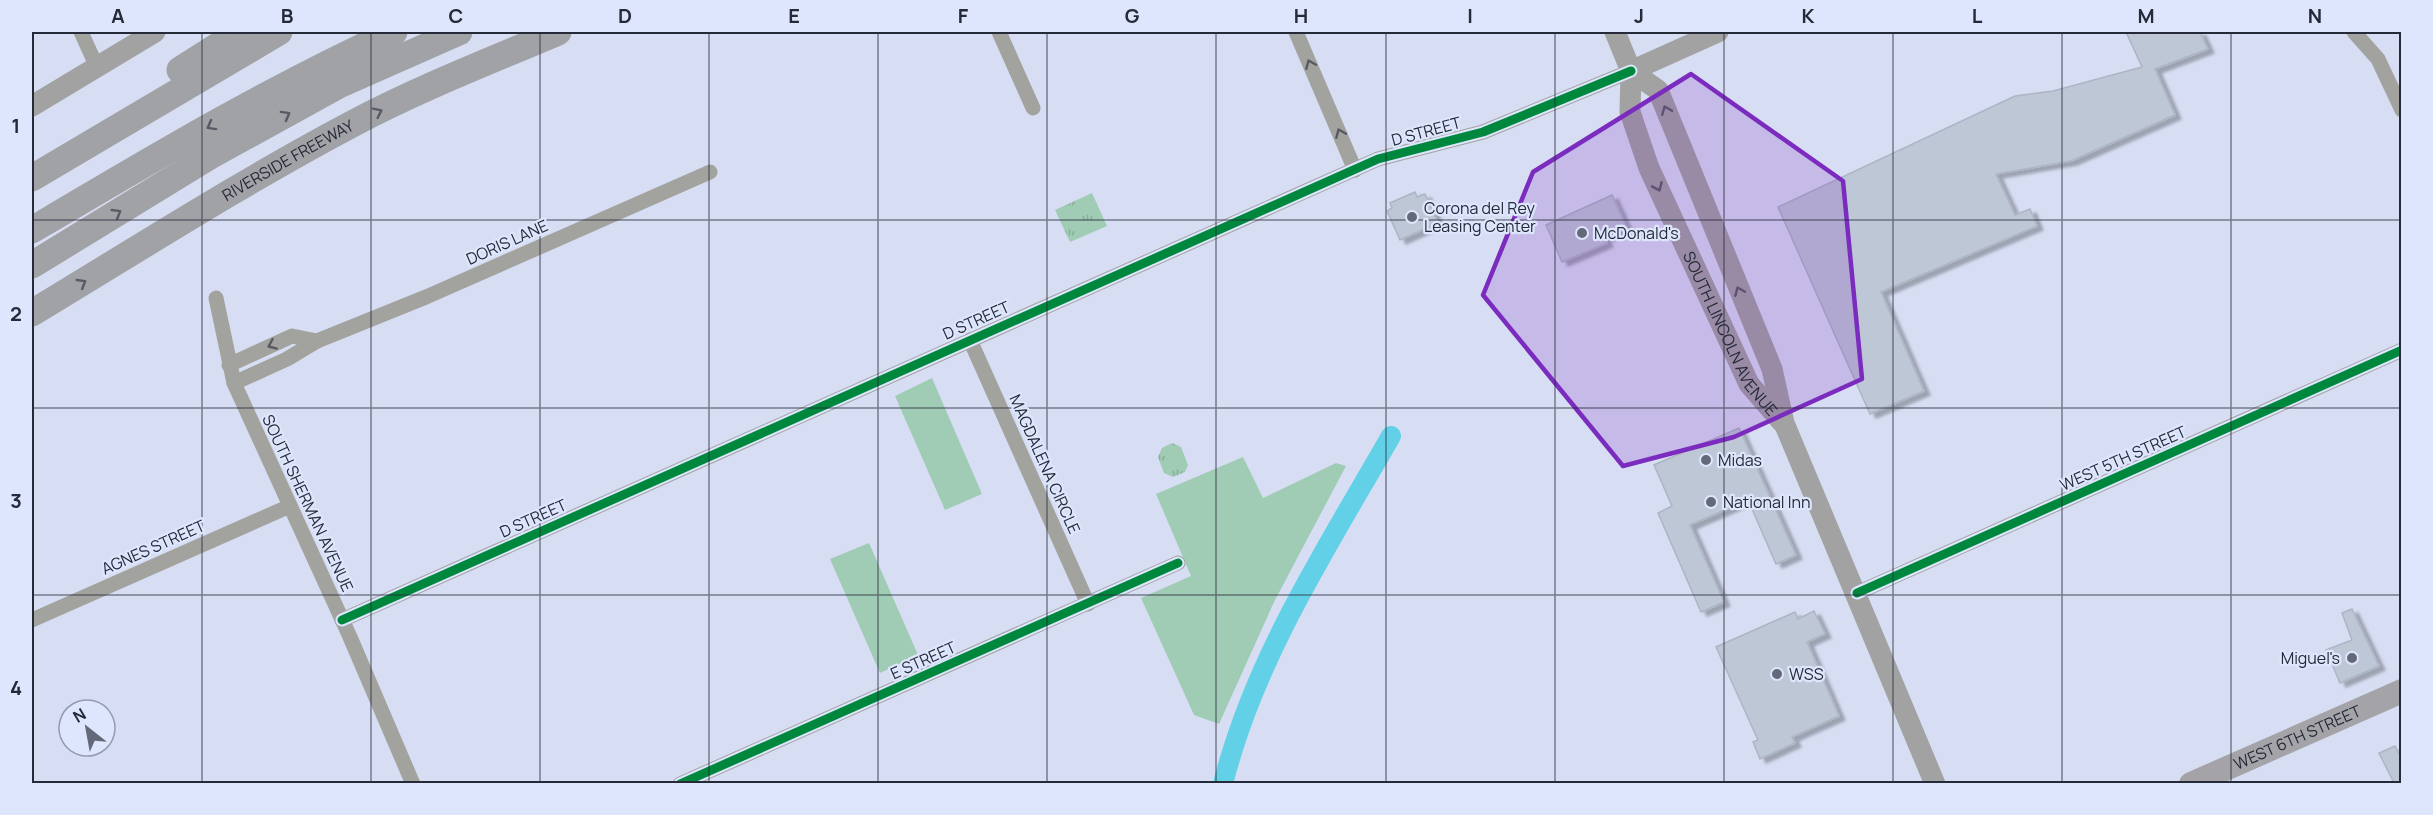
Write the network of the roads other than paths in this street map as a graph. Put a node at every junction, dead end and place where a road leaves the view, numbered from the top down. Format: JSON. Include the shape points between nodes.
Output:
{"nodes":[{"id":1,"x":81,"y":32,"type":"edge"},
{"id":2,"x":155,"y":32,"type":"edge"},
{"id":3,"x":240,"y":32,"type":"edge"},
{"id":4,"x":279,"y":32,"type":"edge"},
{"id":5,"x":394,"y":32,"type":"edge"},
{"id":6,"x":459,"y":32,"type":"edge"},
{"id":7,"x":558,"y":32,"type":"edge"},
{"id":8,"x":999,"y":32,"type":"edge"},
{"id":9,"x":1296,"y":32,"type":"edge"},
{"id":10,"x":1615,"y":32,"type":"edge"},
{"id":11,"x":1718,"y":32,"type":"edge"},
{"id":12,"x":2354,"y":32,"type":"edge"},
{"id":13,"x":96,"y":65,"type":"junction"},
{"id":14,"x":1631,"y":70,"type":"junction"},
{"id":15,"x":32,"y":106,"type":"edge"},
{"id":16,"x":1033,"y":108,"type":"dead end"},
{"id":17,"x":2402,"y":110,"type":"edge"},
{"id":18,"x":54,"y":164,"type":"junction"},
{"id":19,"x":1355,"y":170,"type":"junction"},
{"id":20,"x":710,"y":172,"type":"dead end"},
{"id":21,"x":32,"y":178,"type":"edge"},
{"id":22,"x":32,"y":230,"type":"edge"},
{"id":23,"x":32,"y":265,"type":"edge"},
{"id":24,"x":216,"y":298,"type":"dead end"},
{"id":25,"x":32,"y":313,"type":"edge"},
{"id":26,"x":970,"y":340,"type":"junction"},
{"id":27,"x":317,"y":341,"type":"junction"},
{"id":28,"x":2402,"y":350,"type":"edge"},
{"id":29,"x":229,"y":365,"type":"junction"},
{"id":30,"x":234,"y":383,"type":"junction"},
{"id":31,"x":1784,"y":423,"type":"junction"},
{"id":32,"x":290,"y":506,"type":"junction"},
{"id":33,"x":1178,"y":563,"type":"dead end"},
{"id":34,"x":1857,"y":593,"type":"junction"},
{"id":35,"x":1088,"y":604,"type":"junction"},
{"id":36,"x":32,"y":620,"type":"edge"},
{"id":37,"x":342,"y":621,"type":"junction"},
{"id":38,"x":2402,"y":691,"type":"edge"},
{"id":39,"x":413,"y":783,"type":"edge"},
{"id":40,"x":680,"y":783,"type":"edge"},
{"id":41,"x":1935,"y":783,"type":"edge"},
{"id":42,"x":2191,"y":783,"type":"edge"}],
"edges":[{"from":1,"to":13,"type":"street"},
{"from":2,"to":13,"type":"main road"},
{"from":3,"to":18,"type":"highway","via":[[182,68]]},
{"from":4,"to":18,"type":"highway"},
{"from":5,"to":22,"type":"highway","one_way":true,"via":[[325,63]]},
{"from":23,"to":6,"type":"highway","one_way":true,"via":[[210,156],[339,85]]},
{"from":25,"to":7,"type":"highway","name":"RIVERSIDE FREEWAY","one_way":true,"via":[[355,123]]},
{"from":8,"to":16,"type":"street"},
{"from":19,"to":9,"type":"street","one_way":true},
{"from":10,"to":14,"type":"main road","name":"SOUTH LINCOLN AVENUE"},
{"from":11,"to":14,"type":"main road"},
{"from":12,"to":17,"type":"street","via":[[2378,59]]},
{"from":13,"to":15,"type":"main road"},
{"from":14,"to":19,"type":"street","name":"D STREET","via":[[1483,132],[1378,159]]},
{"from":31,"to":14,"type":"main road","name":"SOUTH LINCOLN AVENUE","one_way":true,"via":[[1772,369],[1658,90]]},
{"from":14,"to":31,"type":"main road","name":"SOUTH LINCOLN AVENUE","one_way":true,"via":[[1630,112],[1649,168],[1749,384]]},
{"from":18,"to":21,"type":"highway"},
{"from":19,"to":26,"type":"street","name":"D STREET"},
{"from":20,"to":27,"type":"street","name":"DORIS LANE"},
{"from":24,"to":29,"type":"street","name":"SOUTH SHERMAN AVENUE"},
{"from":26,"to":35,"type":"street","name":"MAGDALENA CIRCLE"},
{"from":26,"to":37,"type":"street","name":"D STREET"},
{"from":27,"to":29,"type":"street","name":"DORIS LANE","one_way":true,"via":[[292,336]]},
{"from":27,"to":30,"type":"street","name":"DORIS LANE"},
{"from":28,"to":34,"type":"street","name":"WEST 5TH STREET"},
{"from":29,"to":30,"type":"street","name":"SOUTH SHERMAN AVENUE"},
{"from":30,"to":32,"type":"street","name":"SOUTH SHERMAN AVENUE"},
{"from":31,"to":34,"type":"main road","name":"SOUTH LINCOLN AVENUE"},
{"from":32,"to":36,"type":"street","name":"AGNES STREET"},
{"from":32,"to":37,"type":"street","name":"SOUTH SHERMAN AVENUE"},
{"from":33,"to":35,"type":"street","name":"E STREET"},
{"from":34,"to":41,"type":"main road","name":"SOUTH LINCOLN AVENUE"},
{"from":35,"to":40,"type":"street","name":"E STREET"},
{"from":37,"to":39,"type":"street","name":"SOUTH SHERMAN AVENUE"},
{"from":38,"to":42,"type":"main road","name":"WEST 6TH STREET"}]}
